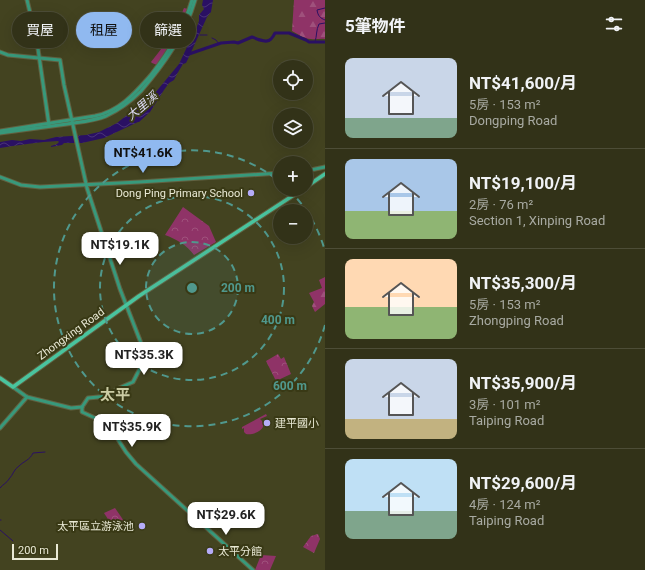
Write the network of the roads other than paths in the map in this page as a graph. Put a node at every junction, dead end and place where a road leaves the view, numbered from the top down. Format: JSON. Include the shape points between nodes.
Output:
{"nodes":[{"id":1,"x":28,"y":0,"type":"edge"},
{"id":2,"x":194,"y":0,"type":"edge"},
{"id":3,"x":0,"y":52,"type":"edge"},
{"id":4,"x":40,"y":58,"type":"junction"},
{"id":5,"x":72,"y":122,"type":"junction"},
{"id":6,"x":50,"y":125,"type":"junction"},
{"id":7,"x":0,"y":132,"type":"edge"},
{"id":8,"x":325,"y":167,"type":"edge"},
{"id":9,"x":313,"y":170,"type":"edge"},
{"id":10,"x":273,"y":173,"type":"edge"},
{"id":11,"x":325,"y":174,"type":"edge"},
{"id":12,"x":0,"y":177,"type":"edge"},
{"id":13,"x":313,"y":182,"type":"edge"},
{"id":14,"x":86,"y":185,"type":"junction"},
{"id":15,"x":292,"y":196,"type":"edge"},
{"id":16,"x":126,"y":305,"type":"junction"},
{"id":17,"x":0,"y":378,"type":"edge"},
{"id":18,"x":13,"y":386,"type":"junction"},
{"id":19,"x":28,"y":397,"type":"junction"},
{"id":20,"x":82,"y":407,"type":"junction"},
{"id":21,"x":0,"y":428,"type":"edge"},
{"id":22,"x":253,"y":570,"type":"edge"}],
"edges":[{"from":1,"to":4,"type":"street"},
{"from":2,"to":5,"type":"street","via":[[173,48],[135,97],[105,116]]},
{"from":3,"to":4,"type":"street"},
{"from":4,"to":5,"type":"street","via":[[60,60]]},
{"from":4,"to":6,"type":"street"},
{"from":5,"to":6,"type":"street"},
{"from":5,"to":14,"type":"street"},
{"from":6,"to":7,"type":"street"},
{"from":8,"to":9,"type":"street"},
{"from":10,"to":14,"type":"street"},
{"from":11,"to":13,"type":"main road"},
{"from":12,"to":14,"type":"street","via":[[27,186]]},
{"from":14,"to":16,"type":"street"},
{"from":15,"to":16,"type":"main road","name":"Zhongxing Road"},
{"from":16,"to":18,"type":"main road","name":"Zhongxing Road"},
{"from":16,"to":20,"type":"street","via":[[147,356],[133,382],[116,389],[109,396],[88,398]]},
{"from":17,"to":18,"type":"main road"},
{"from":18,"to":19,"type":"street"},
{"from":19,"to":20,"type":"street","via":[[71,408]]},
{"from":19,"to":21,"type":"street"},
{"from":20,"to":22,"type":"street","via":[[82,412],[108,424],[136,464]]}]}
